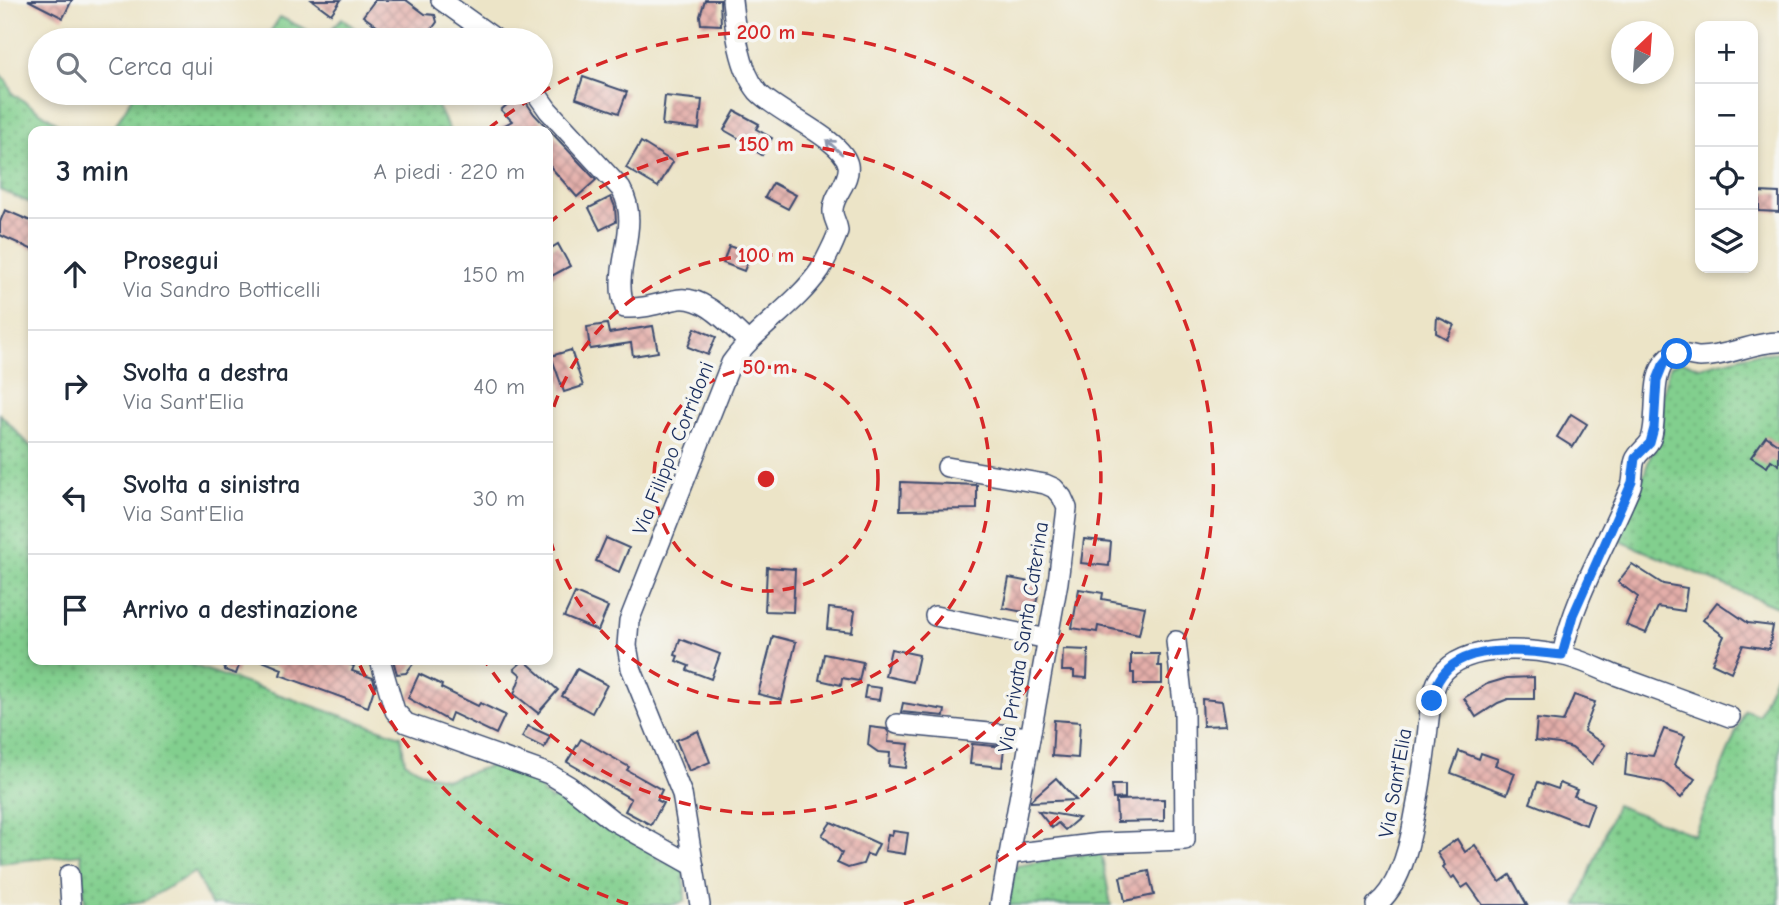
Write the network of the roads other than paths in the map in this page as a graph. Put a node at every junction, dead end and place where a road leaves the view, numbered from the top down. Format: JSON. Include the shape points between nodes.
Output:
{"nodes":[{"id":1,"x":441,"y":0,"type":"edge"},
{"id":2,"x":732,"y":0,"type":"edge"},
{"id":3,"x":480,"y":28,"type":"edge"},
{"id":4,"x":544,"y":105,"type":"edge"},
{"id":5,"x":748,"y":342,"type":"junction"},
{"id":6,"x":1779,"y":342,"type":"edge"},
{"id":7,"x":947,"y":467,"type":"dead end"},
{"id":8,"x":935,"y":616,"type":"dead end"},
{"id":9,"x":1048,"y":639,"type":"junction"},
{"id":10,"x":1176,"y":641,"type":"dead end"},
{"id":11,"x":1562,"y":655,"type":"junction"},
{"id":12,"x":381,"y":665,"type":"edge"},
{"id":13,"x":1730,"y":717,"type":"dead end"},
{"id":14,"x":897,"y":724,"type":"dead end"},
{"id":15,"x":1030,"y":737,"type":"junction"},
{"id":16,"x":1010,"y":854,"type":"junction"},
{"id":17,"x":694,"y":866,"type":"junction"},
{"id":18,"x":69,"y":875,"type":"dead end"},
{"id":19,"x":71,"y":905,"type":"edge"},
{"id":20,"x":700,"y":905,"type":"edge"},
{"id":21,"x":1000,"y":905,"type":"edge"},
{"id":22,"x":1376,"y":905,"type":"edge"}],
"edges":[{"from":1,"to":3,"type":"street"},
{"from":5,"to":2,"type":"street","name":"Via Filippo Corridoni","one_way":true,"via":[[822,267],[838,230],[832,208],[849,169],[842,154],[805,122],[773,105],[757,90],[747,73]]},
{"from":4,"to":5,"type":"street","via":[[628,201],[629,232],[620,295],[625,308],[641,309],[676,299],[696,301]]},
{"from":5,"to":17,"type":"street","name":"Via Filippo Corridoni","via":[[725,376],[629,621],[631,668],[682,794]]},
{"from":6,"to":11,"type":"street","via":[[1699,357],[1677,354],[1663,365],[1650,443],[1635,458],[1632,482],[1573,615]]},
{"from":7,"to":9,"type":"street","name":"Via Privata Santa Caterina","via":[[1045,484],[1062,497],[1067,508]]},
{"from":8,"to":9,"type":"street"},
{"from":9,"to":15,"type":"street","name":"Via Privata Santa Caterina"},
{"from":10,"to":16,"type":"street","via":[[1184,712],[1185,840],[1101,843]]},
{"from":11,"to":13,"type":"street","name":"Via Sant'Elia"},
{"from":11,"to":22,"type":"street","name":"Via Sant'Elia","via":[[1519,650],[1472,654],[1447,669],[1438,681],[1412,830],[1394,886]]},
{"from":12,"to":17,"type":"street","via":[[395,711],[406,723],[549,774],[612,820]]},
{"from":14,"to":15,"type":"street"},
{"from":15,"to":16,"type":"street","name":"Via Privata Santa Caterina"},
{"from":16,"to":21,"type":"street","name":"Via Privata Santa Caterina"},
{"from":17,"to":20,"type":"street","name":"Via Filippo Corridoni"},
{"from":18,"to":19,"type":"street"}]}
